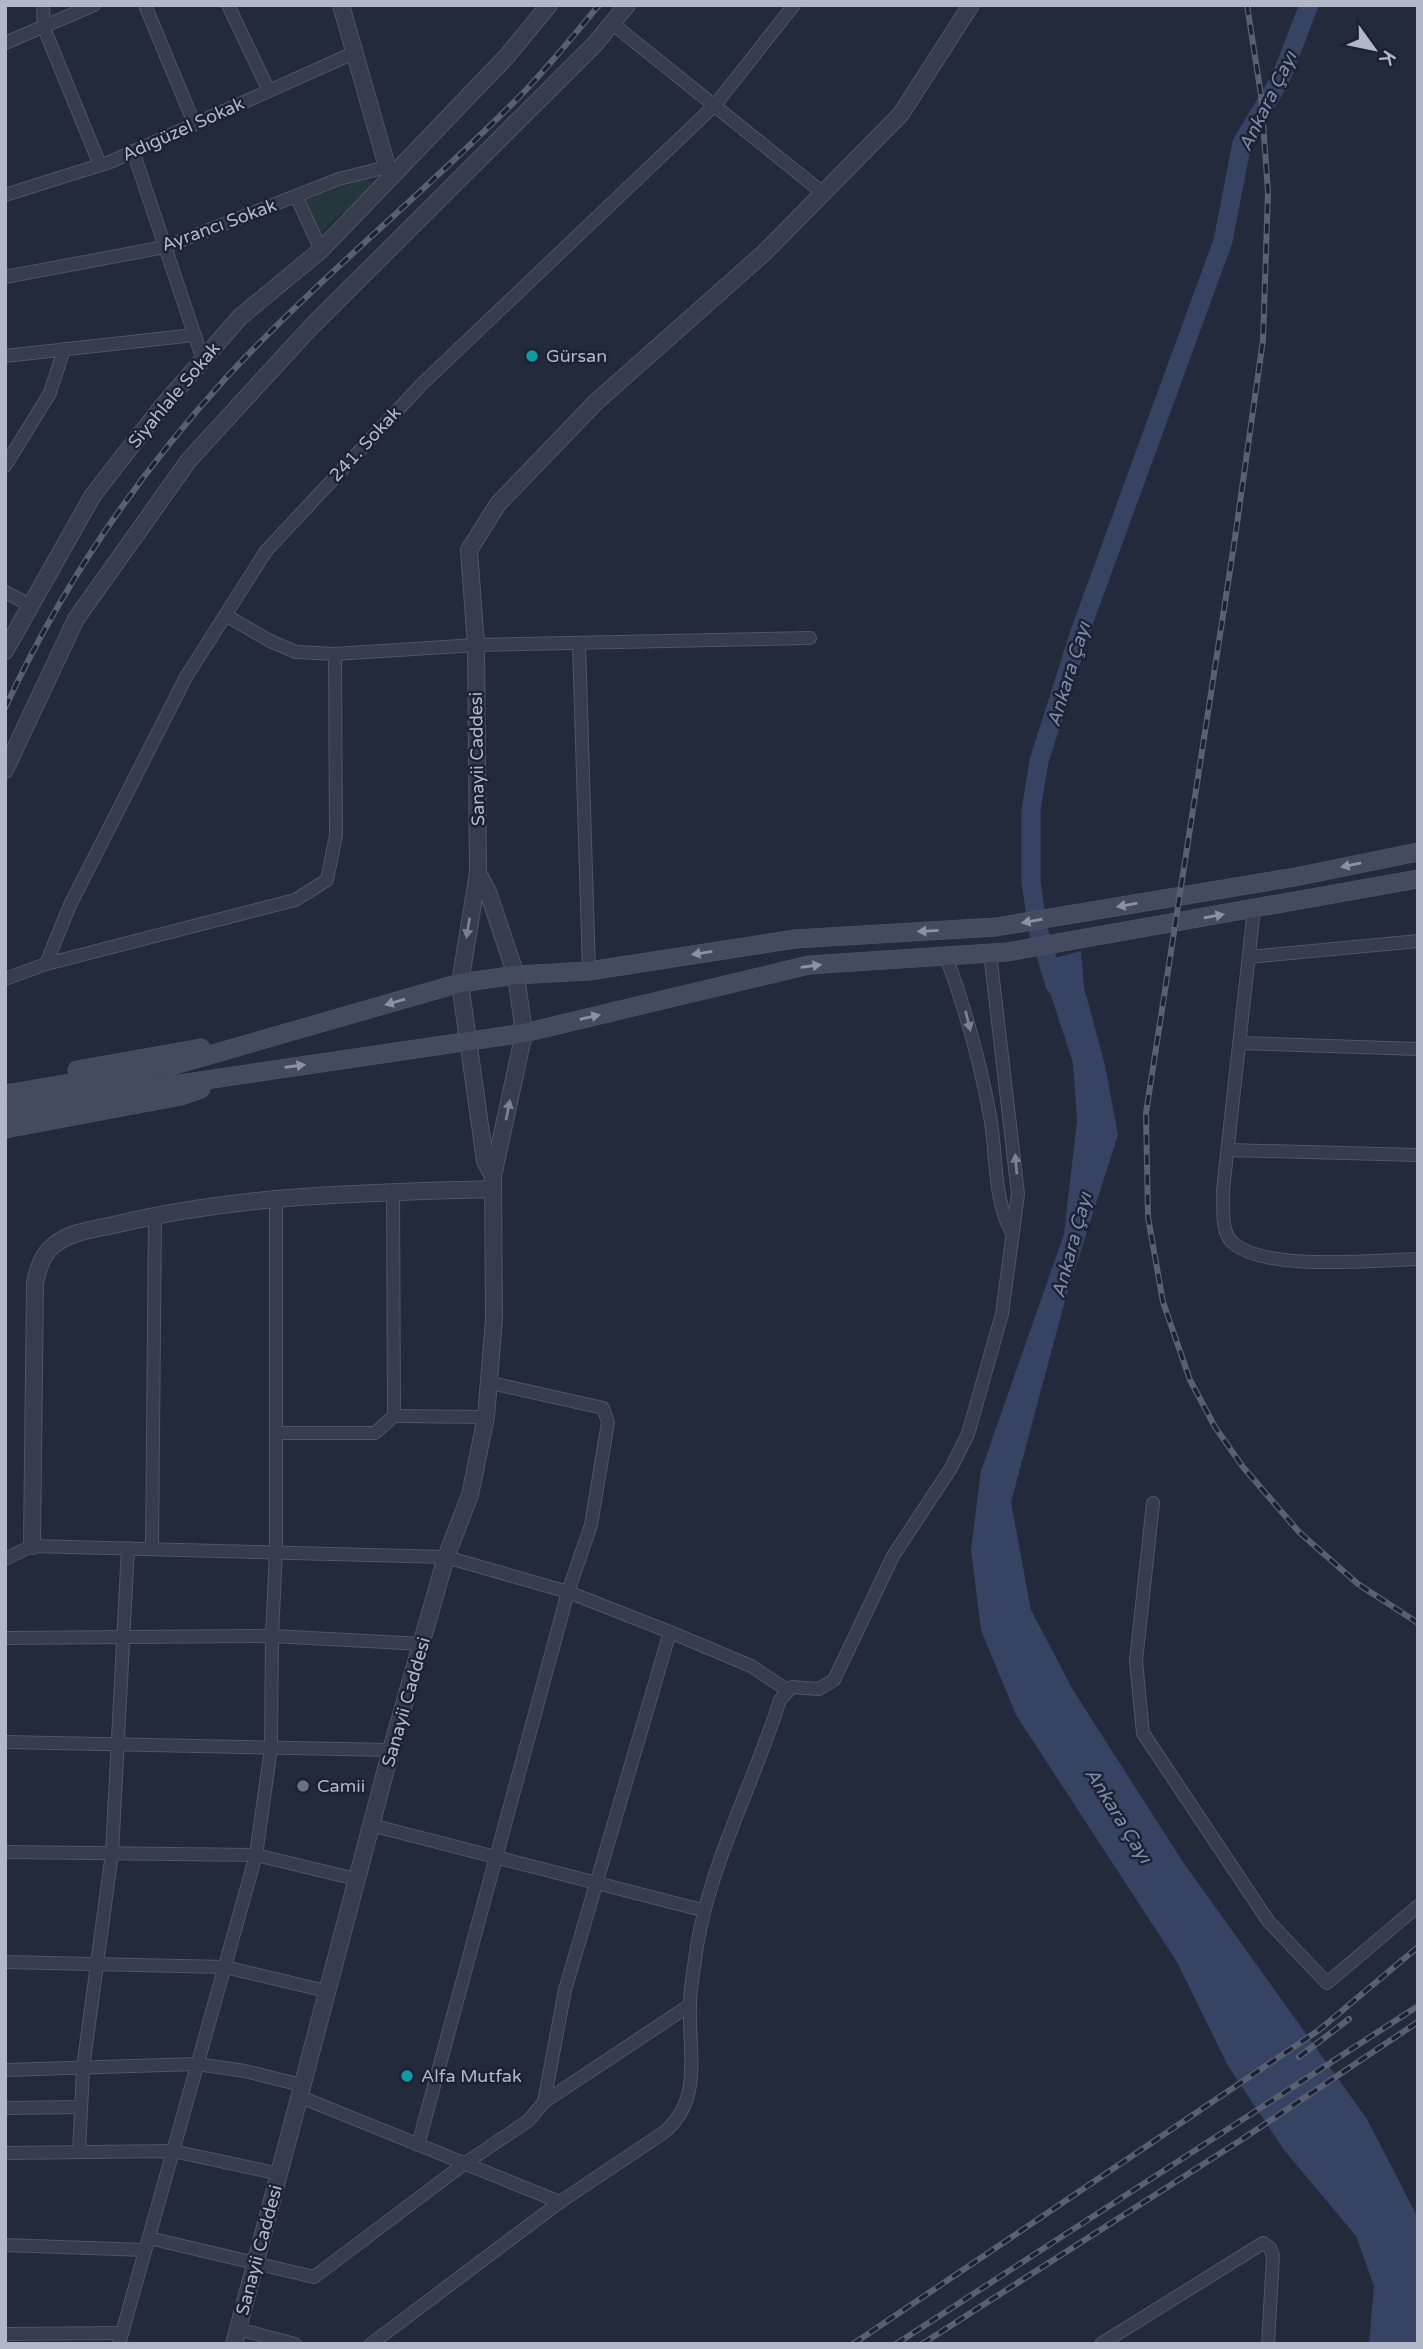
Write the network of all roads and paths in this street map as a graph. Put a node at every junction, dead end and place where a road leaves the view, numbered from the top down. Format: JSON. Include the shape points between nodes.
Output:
{"nodes":[{"id":1,"x":43,"y":5,"type":"edge"},
{"id":2,"x":94,"y":5,"type":"edge"},
{"id":3,"x":145,"y":5,"type":"edge"},
{"id":4,"x":228,"y":5,"type":"edge"},
{"id":5,"x":549,"y":5,"type":"edge"},
{"id":6,"x":627,"y":5,"type":"edge"},
{"id":7,"x":794,"y":5,"type":"edge"},
{"id":8,"x":971,"y":5,"type":"edge"},
{"id":9,"x":345,"y":7,"type":"edge"},
{"id":10,"x":614,"y":25,"type":"junction"},
{"id":11,"x":44,"y":28,"type":"junction"},
{"id":12,"x":5,"y":43,"type":"edge"},
{"id":13,"x":356,"y":52,"type":"junction"},
{"id":14,"x":269,"y":91,"type":"junction"},
{"id":15,"x":715,"y":105,"type":"junction"},
{"id":16,"x":194,"y":123,"type":"junction"},
{"id":17,"x":133,"y":151,"type":"junction"},
{"id":18,"x":100,"y":165,"type":"junction"},
{"id":19,"x":389,"y":172,"type":"junction"},
{"id":20,"x":822,"y":193,"type":"junction"},
{"id":21,"x":5,"y":195,"type":"edge"},
{"id":22,"x":296,"y":196,"type":"junction"},
{"id":23,"x":165,"y":247,"type":"junction"},
{"id":24,"x":321,"y":250,"type":"junction"},
{"id":25,"x":5,"y":277,"type":"edge"},
{"id":26,"x":194,"y":335,"type":"junction"},
{"id":27,"x":64,"y":349,"type":"junction"},
{"id":28,"x":5,"y":356,"type":"edge"},
{"id":29,"x":203,"y":360,"type":"junction"},
{"id":30,"x":5,"y":466,"type":"edge"},
{"id":31,"x":5,"y":592,"type":"edge"},
{"id":32,"x":30,"y":606,"type":"junction"},
{"id":33,"x":225,"y":615,"type":"junction"},
{"id":34,"x":810,"y":638,"type":"dead end"},
{"id":35,"x":579,"y":643,"type":"junction"},
{"id":36,"x":476,"y":645,"type":"junction"},
{"id":37,"x":5,"y":651,"type":"edge"},
{"id":38,"x":335,"y":654,"type":"junction"},
{"id":39,"x":5,"y":769,"type":"edge"},
{"id":40,"x":1418,"y":852,"type":"edge"},
{"id":41,"x":478,"y":873,"type":"junction"},
{"id":42,"x":1418,"y":879,"type":"edge"},
{"id":43,"x":1254,"y":909,"type":"junction"},
{"id":44,"x":1418,"y":941,"type":"edge"},
{"id":45,"x":998,"y":953,"type":"junction"},
{"id":46,"x":946,"y":956,"type":"junction"},
{"id":47,"x":1249,"y":957,"type":"junction"},
{"id":48,"x":46,"y":964,"type":"junction"},
{"id":49,"x":589,"y":971,"type":"junction"},
{"id":50,"x":516,"y":975,"type":"junction"},
{"id":51,"x":5,"y":979,"type":"edge"},
{"id":52,"x":460,"y":983,"type":"junction"},
{"id":53,"x":524,"y":1033,"type":"junction"},
{"id":54,"x":467,"y":1042,"type":"junction"},
{"id":55,"x":1240,"y":1043,"type":"junction"},
{"id":56,"x":239,"y":1048,"type":"junction"},
{"id":57,"x":1418,"y":1049,"type":"edge"},
{"id":58,"x":247,"y":1073,"type":"junction"},
{"id":59,"x":5,"y":1083,"type":"edge"},
{"id":60,"x":5,"y":1094,"type":"edge"},
{"id":61,"x":5,"y":1113,"type":"edge"},
{"id":62,"x":5,"y":1129,"type":"edge"},
{"id":63,"x":1228,"y":1150,"type":"junction"},
{"id":64,"x":1418,"y":1154,"type":"edge"},
{"id":65,"x":493,"y":1182,"type":"junction"},
{"id":66,"x":393,"y":1192,"type":"junction"},
{"id":67,"x":276,"y":1197,"type":"junction"},
{"id":68,"x":155,"y":1215,"type":"junction"},
{"id":69,"x":1012,"y":1231,"type":"junction"},
{"id":70,"x":1418,"y":1259,"type":"edge"},
{"id":71,"x":491,"y":1384,"type":"junction"},
{"id":72,"x":394,"y":1416,"type":"junction"},
{"id":73,"x":486,"y":1417,"type":"junction"},
{"id":74,"x":276,"y":1433,"type":"junction"},
{"id":75,"x":1153,"y":1503,"type":"dead end"},
{"id":76,"x":32,"y":1546,"type":"junction"},
{"id":77,"x":128,"y":1548,"type":"junction"},
{"id":78,"x":152,"y":1549,"type":"junction"},
{"id":79,"x":276,"y":1551,"type":"junction"},
{"id":80,"x":446,"y":1557,"type":"junction"},
{"id":81,"x":5,"y":1559,"type":"edge"},
{"id":82,"x":568,"y":1592,"type":"junction"},
{"id":83,"x":670,"y":1632,"type":"junction"},
{"id":84,"x":272,"y":1636,"type":"junction"},
{"id":85,"x":5,"y":1638,"type":"edge"},
{"id":86,"x":122,"y":1639,"type":"junction"},
{"id":87,"x":423,"y":1644,"type":"junction"},
{"id":88,"x":787,"y":1690,"type":"junction"},
{"id":89,"x":5,"y":1742,"type":"edge"},
{"id":90,"x":116,"y":1745,"type":"junction"},
{"id":91,"x":271,"y":1748,"type":"junction"},
{"id":92,"x":391,"y":1750,"type":"junction"},
{"id":93,"x":371,"y":1825,"type":"junction"},
{"id":94,"x":5,"y":1852,"type":"edge"},
{"id":95,"x":112,"y":1853,"type":"junction"},
{"id":96,"x":256,"y":1855,"type":"junction"},
{"id":97,"x":498,"y":1857,"type":"junction"},
{"id":98,"x":356,"y":1879,"type":"junction"},
{"id":99,"x":598,"y":1884,"type":"junction"},
{"id":100,"x":1418,"y":1906,"type":"edge"},
{"id":101,"x":702,"y":1910,"type":"junction"},
{"id":102,"x":5,"y":1962,"type":"edge"},
{"id":103,"x":99,"y":1964,"type":"junction"},
{"id":104,"x":225,"y":1967,"type":"junction"},
{"id":105,"x":326,"y":1991,"type":"junction"},
{"id":106,"x":690,"y":2005,"type":"junction"},
{"id":107,"x":197,"y":2064,"type":"junction"},
{"id":108,"x":83,"y":2068,"type":"junction"},
{"id":109,"x":5,"y":2070,"type":"edge"},
{"id":110,"x":300,"y":2090,"type":"junction"},
{"id":111,"x":544,"y":2102,"type":"junction"},
{"id":112,"x":81,"y":2107,"type":"junction"},
{"id":113,"x":5,"y":2108,"type":"edge"},
{"id":114,"x":418,"y":2145,"type":"junction"},
{"id":115,"x":173,"y":2151,"type":"junction"},
{"id":116,"x":79,"y":2152,"type":"junction"},
{"id":117,"x":5,"y":2153,"type":"edge"},
{"id":118,"x":464,"y":2164,"type":"junction"},
{"id":119,"x":280,"y":2174,"type":"junction"},
{"id":120,"x":560,"y":2202,"type":"junction"},
{"id":121,"x":147,"y":2244,"type":"junction"},
{"id":122,"x":5,"y":2245,"type":"edge"},
{"id":123,"x":254,"y":2264,"type":"junction"},
{"id":124,"x":5,"y":2334,"type":"edge"},
{"id":125,"x":236,"y":2336,"type":"edge"},
{"id":126,"x":121,"y":2338,"type":"edge"},
{"id":127,"x":31,"y":2339,"type":"edge"},
{"id":128,"x":295,"y":2344,"type":"edge"},
{"id":129,"x":371,"y":2344,"type":"edge"},
{"id":130,"x":1101,"y":2344,"type":"edge"},
{"id":131,"x":1268,"y":2344,"type":"edge"}],
"edges":[{"from":1,"to":11,"type":"street"},
{"from":2,"to":11,"type":"street"},
{"from":3,"to":16,"type":"street"},
{"from":4,"to":14,"type":"street"},
{"from":5,"to":19,"type":"street","name":"Siyahlale Sokak","via":[[507,56]]},
{"from":6,"to":10,"type":"street"},
{"from":7,"to":15,"type":"street","name":"241. Sokak"},
{"from":8,"to":20,"type":"street","name":"Sanayii Caddesi","via":[[901,114]]},
{"from":9,"to":13,"type":"street"},
{"from":10,"to":15,"type":"street"},
{"from":10,"to":39,"type":"street","via":[[310,328],[190,460],[76,620]]},
{"from":11,"to":12,"type":"street"},
{"from":11,"to":18,"type":"street"},
{"from":13,"to":14,"type":"street","name":"Adıgüzel Sokak"},
{"from":13,"to":19,"type":"street"},
{"from":14,"to":16,"type":"street","name":"Adıgüzel Sokak"},
{"from":15,"to":20,"type":"street"},
{"from":15,"to":33,"type":"street","name":"241. Sokak","via":[[412,394],[265,551]]},
{"from":16,"to":17,"type":"street","name":"Adıgüzel Sokak"},
{"from":17,"to":18,"type":"street","name":"Adıgüzel Sokak"},
{"from":17,"to":23,"type":"street"},
{"from":18,"to":21,"type":"street","name":"Adıgüzel Sokak"},
{"from":19,"to":22,"type":"street","name":"Ayrancı Sokak","via":[[340,179]]},
{"from":19,"to":24,"type":"street","name":"Siyahlale Sokak"},
{"from":20,"to":36,"type":"street","name":"Sanayii Caddesi","via":[[764,253],[596,402],[498,504],[469,550]]},
{"from":22,"to":23,"type":"street","name":"Ayrancı Sokak"},
{"from":22,"to":24,"type":"street"},
{"from":23,"to":25,"type":"street","name":"Ayrancı Sokak"},
{"from":23,"to":26,"type":"street"},
{"from":24,"to":29,"type":"street","name":"Siyahlale Sokak","via":[[240,317]]},
{"from":26,"to":27,"type":"street"},
{"from":26,"to":29,"type":"street"},
{"from":27,"to":28,"type":"street"},
{"from":27,"to":30,"type":"street","via":[[50,393]]},
{"from":29,"to":32,"type":"street","name":"Siyahlale Sokak","via":[[93,495]]},
{"from":31,"to":32,"type":"street"},
{"from":32,"to":37,"type":"street","name":"Siyahlale Sokak"},
{"from":33,"to":38,"type":"street","via":[[296,652]]},
{"from":33,"to":48,"type":"street","name":"241. Sokak","via":[[186,677],[70,905]]},
{"from":34,"to":35,"type":"street"},
{"from":35,"to":36,"type":"street"},
{"from":35,"to":49,"type":"street"},
{"from":36,"to":38,"type":"street"},
{"from":36,"to":41,"type":"street","name":"Sanayii Caddesi"},
{"from":38,"to":48,"type":"street","via":[[336,835],[327,880],[295,900]]},
{"from":40,"to":49,"type":"main road","one_way":true,"via":[[996,927],[795,939]]},
{"from":41,"to":50,"type":"street","name":"Sanayii Caddesi"},
{"from":41,"to":52,"type":"street","name":"Sanayii Caddesi","one_way":true},
{"from":42,"to":43,"type":"main road"},
{"from":45,"to":43,"type":"main road","one_way":true},
{"from":43,"to":47,"type":"street"},
{"from":44,"to":47,"type":"street"},
{"from":45,"to":46,"type":"main road"},
{"from":69,"to":45,"type":"street","one_way":true,"via":[[1017,1167]]},
{"from":53,"to":46,"type":"main road","one_way":true,"via":[[809,965]]},
{"from":46,"to":69,"type":"street","one_way":true,"via":[[975,1047],[1002,1207]]},
{"from":47,"to":55,"type":"street"},
{"from":48,"to":51,"type":"street"},
{"from":49,"to":50,"type":"main road"},
{"from":50,"to":52,"type":"main road"},
{"from":50,"to":53,"type":"street","name":"Sanayii Caddesi"},
{"from":52,"to":54,"type":"street","name":"Sanayii Caddesi"},
{"from":52,"to":56,"type":"main road","one_way":true},
{"from":53,"to":54,"type":"main road"},
{"from":65,"to":53,"type":"street","name":"Sanayii Caddesi","one_way":true},
{"from":58,"to":54,"type":"main road","one_way":true},
{"from":54,"to":65,"type":"street","name":"Sanayii Caddesi","via":[[485,1161]]},
{"from":55,"to":57,"type":"street"},
{"from":55,"to":63,"type":"street"},
{"from":56,"to":59,"type":"main road","via":[[195,1048]]},
{"from":56,"to":60,"type":"main road","via":[[171,1066]]},
{"from":58,"to":61,"type":"main road"},
{"from":58,"to":62,"type":"main road","via":[[181,1096]]},
{"from":63,"to":64,"type":"street"},
{"from":63,"to":70,"type":"street","via":[[1223,1190],[1225,1228],[1232,1242],[1276,1261]]},
{"from":65,"to":66,"type":"street"},
{"from":65,"to":71,"type":"street","name":"Sanayii Caddesi"},
{"from":66,"to":67,"type":"street"},
{"from":66,"to":72,"type":"street"},
{"from":67,"to":68,"type":"street"},
{"from":67,"to":74,"type":"street"},
{"from":68,"to":76,"type":"street","via":[[70,1236],[44,1255],[38,1270]]},
{"from":68,"to":78,"type":"street"},
{"from":69,"to":88,"type":"street","via":[[1002,1314],[981,1399],[960,1451],[893,1556],[834,1680],[819,1689]]},
{"from":71,"to":73,"type":"street","name":"Sanayii Caddesi"},
{"from":71,"to":82,"type":"street","via":[[603,1408],[608,1422],[591,1525]]},
{"from":72,"to":73,"type":"street"},
{"from":72,"to":74,"type":"street","via":[[375,1433]]},
{"from":73,"to":80,"type":"street","name":"Sanayii Caddesi","via":[[470,1495]]},
{"from":74,"to":79,"type":"street"},
{"from":75,"to":100,"type":"street","via":[[1136,1661],[1143,1733],[1269,1922],[1326,1983]]},
{"from":76,"to":77,"type":"street"},
{"from":76,"to":81,"type":"street"},
{"from":77,"to":78,"type":"street"},
{"from":77,"to":86,"type":"street"},
{"from":78,"to":79,"type":"street"},
{"from":79,"to":80,"type":"street"},
{"from":79,"to":84,"type":"street"},
{"from":80,"to":82,"type":"street"},
{"from":80,"to":87,"type":"street","name":"Sanayii Caddesi"},
{"from":82,"to":83,"type":"street"},
{"from":82,"to":97,"type":"street"},
{"from":83,"to":88,"type":"street","via":[[751,1666]]},
{"from":83,"to":99,"type":"street"},
{"from":84,"to":86,"type":"street"},
{"from":84,"to":87,"type":"street"},
{"from":84,"to":91,"type":"street"},
{"from":85,"to":86,"type":"street"},
{"from":86,"to":90,"type":"street"},
{"from":87,"to":92,"type":"street","name":"Sanayii Caddesi"},
{"from":88,"to":101,"type":"street"},
{"from":89,"to":90,"type":"street"},
{"from":90,"to":91,"type":"street"},
{"from":90,"to":95,"type":"street"},
{"from":91,"to":92,"type":"street"},
{"from":91,"to":96,"type":"street"},
{"from":92,"to":93,"type":"street","name":"Sanayii Caddesi"},
{"from":93,"to":97,"type":"street"},
{"from":93,"to":98,"type":"street","name":"Sanayii Caddesi"},
{"from":94,"to":95,"type":"street"},
{"from":95,"to":96,"type":"street"},
{"from":95,"to":103,"type":"street"},
{"from":96,"to":98,"type":"street"},
{"from":96,"to":104,"type":"street"},
{"from":97,"to":99,"type":"street"},
{"from":97,"to":114,"type":"street"},
{"from":98,"to":105,"type":"street","name":"Sanayii Caddesi"},
{"from":99,"to":101,"type":"street"},
{"from":99,"to":111,"type":"street","via":[[565,1990]]},
{"from":101,"to":106,"type":"street"},
{"from":102,"to":103,"type":"street"},
{"from":103,"to":104,"type":"street"},
{"from":103,"to":108,"type":"street"},
{"from":104,"to":105,"type":"street"},
{"from":104,"to":107,"type":"street"},
{"from":105,"to":110,"type":"street","name":"Sanayii Caddesi"},
{"from":106,"to":111,"type":"street"},
{"from":106,"to":120,"type":"street","via":[[692,2061],[689,2093],[680,2117]]},
{"from":107,"to":108,"type":"street"},
{"from":107,"to":110,"type":"street","via":[[245,2071]]},
{"from":107,"to":115,"type":"street"},
{"from":108,"to":109,"type":"street"},
{"from":108,"to":112,"type":"street"},
{"from":110,"to":114,"type":"street"},
{"from":110,"to":119,"type":"street","name":"Sanayii Caddesi"},
{"from":111,"to":118,"type":"street","via":[[528,2121]]},
{"from":112,"to":113,"type":"street"},
{"from":112,"to":116,"type":"street"},
{"from":114,"to":118,"type":"street"},
{"from":115,"to":116,"type":"street"},
{"from":115,"to":119,"type":"street"},
{"from":115,"to":121,"type":"street"},
{"from":116,"to":117,"type":"street"},
{"from":118,"to":120,"type":"street"},
{"from":118,"to":123,"type":"street","via":[[313,2277]]},
{"from":119,"to":123,"type":"street","name":"Sanayii Caddesi"},
{"from":120,"to":129,"type":"street"},
{"from":121,"to":122,"type":"street"},
{"from":121,"to":123,"type":"street"},
{"from":121,"to":126,"type":"street"},
{"from":123,"to":125,"type":"street","name":"Sanayii Caddesi"},
{"from":124,"to":127,"type":"street"},
{"from":125,"to":128,"type":"street"},
{"from":126,"to":127,"type":"street"},
{"from":130,"to":131,"type":"street","via":[[1263,2243],[1273,2256]]}]}
